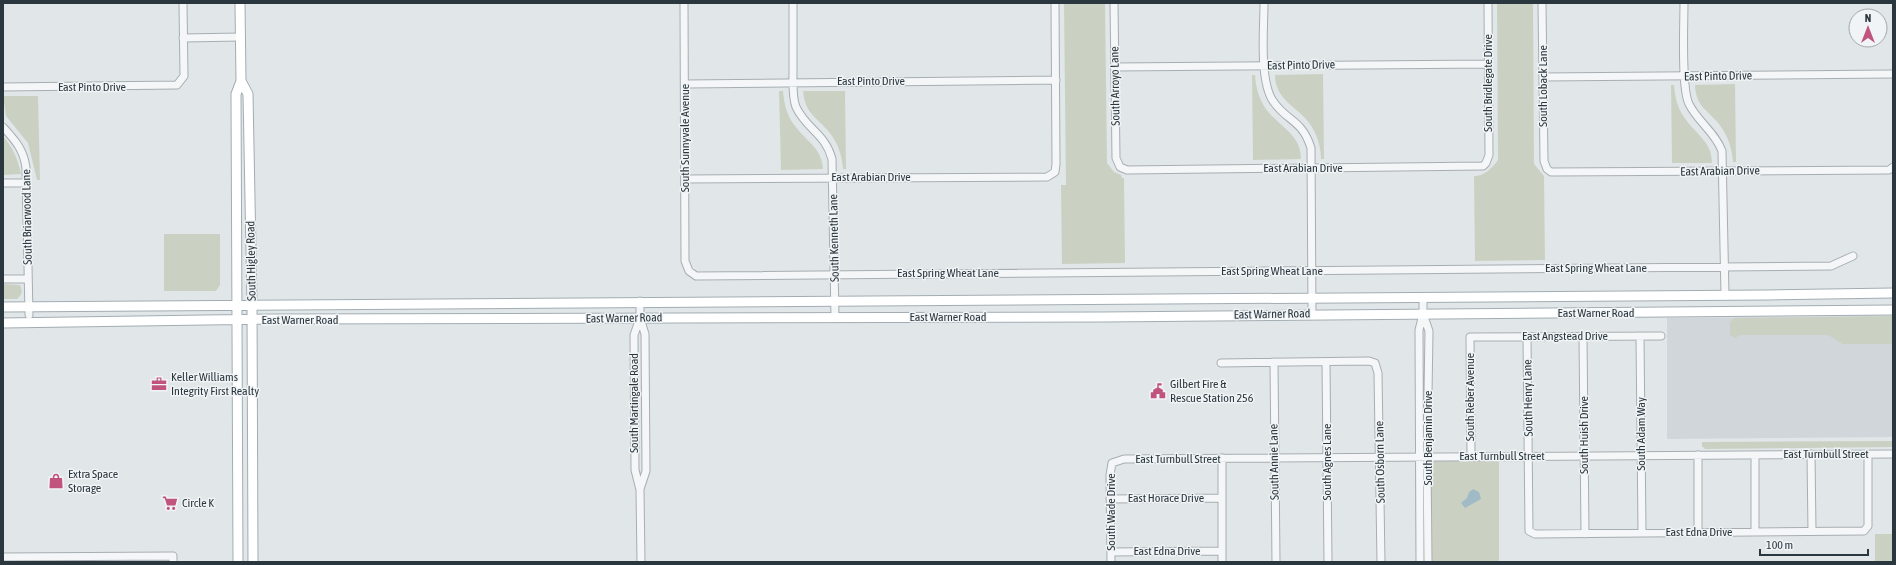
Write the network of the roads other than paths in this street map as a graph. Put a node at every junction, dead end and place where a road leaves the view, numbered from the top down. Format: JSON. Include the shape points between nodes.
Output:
{"nodes":[{"id":1,"x":183,"y":3,"type":"edge"},
{"id":2,"x":240,"y":3,"type":"edge"},
{"id":3,"x":684,"y":3,"type":"edge"},
{"id":4,"x":793,"y":3,"type":"edge"},
{"id":5,"x":1055,"y":3,"type":"edge"},
{"id":6,"x":1114,"y":3,"type":"edge"},
{"id":7,"x":1264,"y":3,"type":"edge"},
{"id":8,"x":1488,"y":3,"type":"edge"},
{"id":9,"x":1542,"y":3,"type":"edge"},
{"id":10,"x":1684,"y":3,"type":"edge"},
{"id":11,"x":241,"y":37,"type":"junction"},
{"id":12,"x":183,"y":38,"type":"junction"},
{"id":13,"x":1488,"y":64,"type":"junction"},
{"id":14,"x":1114,"y":66,"type":"junction"},
{"id":15,"x":1264,"y":66,"type":"junction"},
{"id":16,"x":1893,"y":74,"type":"edge"},
{"id":17,"x":1685,"y":76,"type":"junction"},
{"id":18,"x":1543,"y":77,"type":"junction"},
{"id":19,"x":1056,"y":80,"type":"junction"},
{"id":20,"x":241,"y":81,"type":"junction"},
{"id":21,"x":793,"y":82,"type":"junction"},
{"id":22,"x":685,"y":84,"type":"junction"},
{"id":23,"x":3,"y":87,"type":"edge"},
{"id":24,"x":3,"y":127,"type":"edge"},
{"id":25,"x":1486,"y":163,"type":"joint"},
{"id":26,"x":1120,"y":167,"type":"joint"},
{"id":27,"x":1311,"y":167,"type":"junction"},
{"id":28,"x":1893,"y":167,"type":"edge"},
{"id":29,"x":1547,"y":169,"type":"joint"},
{"id":30,"x":1724,"y":171,"type":"junction"},
{"id":31,"x":833,"y":177,"type":"junction"},
{"id":32,"x":686,"y":179,"type":"junction"},
{"id":33,"x":3,"y":183,"type":"edge"},
{"id":34,"x":27,"y":183,"type":"junction"},
{"id":35,"x":1853,"y":256,"type":"dead end"},
{"id":36,"x":1725,"y":267,"type":"junction"},
{"id":37,"x":1312,"y":270,"type":"junction"},
{"id":38,"x":689,"y":272,"type":"joint"},
{"id":39,"x":834,"y":274,"type":"junction"},
{"id":40,"x":3,"y":279,"type":"edge"},
{"id":41,"x":28,"y":279,"type":"junction"},
{"id":42,"x":1893,"y":293,"type":"edge"},
{"id":43,"x":1725,"y":295,"type":"junction"},
{"id":44,"x":1423,"y":296,"type":"junction"},
{"id":45,"x":1312,"y":297,"type":"junction"},
{"id":46,"x":1102,"y":299,"type":"junction"},
{"id":47,"x":834,"y":300,"type":"junction"},
{"id":48,"x":640,"y":301,"type":"junction"},
{"id":49,"x":462,"y":303,"type":"junction"},
{"id":50,"x":236,"y":304,"type":"junction"},
{"id":51,"x":252,"y":304,"type":"junction"},
{"id":52,"x":3,"y":307,"type":"edge"},
{"id":53,"x":1893,"y":310,"type":"edge"},
{"id":54,"x":29,"y":311,"type":"junction"},
{"id":55,"x":1312,"y":314,"type":"junction"},
{"id":56,"x":1423,"y":314,"type":"junction"},
{"id":57,"x":835,"y":317,"type":"junction"},
{"id":58,"x":1103,"y":317,"type":"junction"},
{"id":59,"x":640,"y":318,"type":"junction"},
{"id":60,"x":236,"y":320,"type":"junction"},
{"id":61,"x":252,"y":320,"type":"junction"},
{"id":62,"x":462,"y":320,"type":"junction"},
{"id":63,"x":3,"y":323,"type":"edge"},
{"id":64,"x":1527,"y":336,"type":"junction"},
{"id":65,"x":1583,"y":336,"type":"junction"},
{"id":66,"x":1640,"y":336,"type":"junction"},
{"id":67,"x":1661,"y":336,"type":"dead end"},
{"id":68,"x":1470,"y":337,"type":"joint"},
{"id":69,"x":1222,"y":362,"type":"dead end"},
{"id":70,"x":1274,"y":362,"type":"junction"},
{"id":71,"x":1326,"y":362,"type":"junction"},
{"id":72,"x":1811,"y":454,"type":"junction"},
{"id":73,"x":1868,"y":454,"type":"junction"},
{"id":74,"x":1893,"y":454,"type":"edge"},
{"id":75,"x":1698,"y":455,"type":"junction"},
{"id":76,"x":1755,"y":455,"type":"junction"},
{"id":77,"x":1470,"y":456,"type":"junction"},
{"id":78,"x":1528,"y":456,"type":"junction"},
{"id":79,"x":1584,"y":456,"type":"junction"},
{"id":80,"x":1641,"y":456,"type":"junction"},
{"id":81,"x":1380,"y":457,"type":"junction"},
{"id":82,"x":1419,"y":457,"type":"junction"},
{"id":83,"x":1427,"y":457,"type":"junction"},
{"id":84,"x":1222,"y":458,"type":"junction"},
{"id":85,"x":1274,"y":458,"type":"junction"},
{"id":86,"x":1327,"y":458,"type":"junction"},
{"id":87,"x":1112,"y":463,"type":"joint"},
{"id":88,"x":640,"y":490,"type":"junction"},
{"id":89,"x":1222,"y":498,"type":"junction"},
{"id":90,"x":1110,"y":499,"type":"junction"},
{"id":91,"x":1529,"y":531,"type":"joint"},
{"id":92,"x":1812,"y":531,"type":"junction"},
{"id":93,"x":1698,"y":532,"type":"junction"},
{"id":94,"x":1755,"y":532,"type":"junction"},
{"id":95,"x":1642,"y":533,"type":"junction"},
{"id":96,"x":1585,"y":534,"type":"junction"},
{"id":97,"x":1222,"y":551,"type":"junction"},
{"id":98,"x":1111,"y":552,"type":"junction"},
{"id":99,"x":3,"y":557,"type":"edge"},
{"id":100,"x":173,"y":559,"type":"edge"},
{"id":101,"x":88,"y":560,"type":"edge"},
{"id":102,"x":238,"y":562,"type":"edge"},
{"id":103,"x":253,"y":562,"type":"edge"},
{"id":104,"x":641,"y":562,"type":"edge"},
{"id":105,"x":1111,"y":562,"type":"edge"},
{"id":106,"x":1222,"y":562,"type":"edge"},
{"id":107,"x":1276,"y":562,"type":"edge"},
{"id":108,"x":1328,"y":562,"type":"edge"},
{"id":109,"x":1381,"y":562,"type":"edge"},
{"id":110,"x":1420,"y":562,"type":"edge"},
{"id":111,"x":1428,"y":562,"type":"edge"}],
"edges":[{"from":1,"to":12,"type":"street"},
{"from":2,"to":11,"type":"main road","name":"South Higley Road"},
{"from":3,"to":22,"type":"street","name":"South Sunnyvale Avenue"},
{"from":4,"to":21,"type":"street","name":"South Kenneth Lane"},
{"from":5,"to":19,"type":"street"},
{"from":6,"to":14,"type":"street","name":"South Arroyo Lane"},
{"from":7,"to":15,"type":"street"},
{"from":8,"to":13,"type":"street","name":"South Bridlegate Drive"},
{"from":9,"to":18,"type":"street","name":"South Loback Lane"},
{"from":10,"to":17,"type":"street"},
{"from":11,"to":12,"type":"street"},
{"from":11,"to":20,"type":"main road","name":"South Higley Road"},
{"from":12,"to":23,"type":"street","name":"East Pinto Drive","via":[[184,76],[180,82],[172,86]]},
{"from":13,"to":15,"type":"street","name":"East Pinto Drive"},
{"from":13,"to":25,"type":"street","name":"South Bridlegate Drive","via":[[1489,155]]},
{"from":14,"to":15,"type":"street","name":"East Pinto Drive"},
{"from":14,"to":26,"type":"street","name":"South Arroyo Lane","via":[[1116,158]]},
{"from":15,"to":27,"type":"street","via":[[1266,86],[1273,101],[1307,136],[1311,148]]},
{"from":16,"to":17,"type":"street","name":"East Pinto Drive"},
{"from":17,"to":18,"type":"street","name":"East Pinto Drive"},
{"from":17,"to":30,"type":"street","via":[[1688,103],[1718,140]]},
{"from":18,"to":29,"type":"street","name":"South Loback Lane","via":[[1544,161]]},
{"from":19,"to":21,"type":"street","name":"East Pinto Drive"},
{"from":19,"to":31,"type":"street","name":"East Arabian Drive","via":[[1055,172],[1047,177]]},
{"from":20,"to":50,"type":"main road","name":"South Higley Road","via":[[236,94]]},
{"from":20,"to":51,"type":"main road","name":"South Higley Road","via":[[248,94]]},
{"from":21,"to":22,"type":"street","name":"East Pinto Drive"},
{"from":21,"to":31,"type":"street","name":"South Kenneth Lane","via":[[795,105],[803,119],[822,137],[828,147]]},
{"from":22,"to":32,"type":"street","name":"South Sunnyvale Avenue"},
{"from":24,"to":34,"type":"street","name":"South Briarwood Lane","via":[[25,156]]},
{"from":25,"to":27,"type":"street","name":"East Arabian Drive","via":[[1478,167]]},
{"from":26,"to":27,"type":"street","name":"East Arabian Drive","via":[[1127,170]]},
{"from":27,"to":37,"type":"street"},
{"from":28,"to":30,"type":"street","name":"East Arabian Drive","via":[[1889,170]]},
{"from":29,"to":30,"type":"street","name":"East Arabian Drive","via":[[1555,173]]},
{"from":30,"to":36,"type":"street"},
{"from":31,"to":32,"type":"street","name":"East Arabian Drive"},
{"from":31,"to":39,"type":"street","name":"South Kenneth Lane"},
{"from":32,"to":38,"type":"street","name":"South Sunnyvale Avenue","via":[[686,261]]},
{"from":33,"to":34,"type":"street"},
{"from":34,"to":41,"type":"street","name":"South Briarwood Lane"},
{"from":35,"to":36,"type":"street","name":"East Spring Wheat Lane","via":[[1831,266]]},
{"from":36,"to":37,"type":"street","name":"East Spring Wheat Lane"},
{"from":36,"to":43,"type":"street"},
{"from":37,"to":39,"type":"street","name":"East Spring Wheat Lane"},
{"from":37,"to":45,"type":"street"},
{"from":38,"to":39,"type":"street","name":"East Spring Wheat Lane","via":[[696,276]]},
{"from":39,"to":47,"type":"street","name":"South Kenneth Lane"},
{"from":40,"to":41,"type":"street"},
{"from":41,"to":54,"type":"street","name":"South Briarwood Lane"},
{"from":42,"to":43,"type":"main road","name":"East Warner Road"},
{"from":43,"to":44,"type":"main road","name":"East Warner Road"},
{"from":44,"to":45,"type":"main road","name":"East Warner Road"},
{"from":44,"to":56,"type":"street","name":"South Benjamin Drive"},
{"from":45,"to":46,"type":"main road","name":"East Warner Road"},
{"from":45,"to":55,"type":"street"},
{"from":46,"to":47,"type":"main road","name":"East Warner Road"},
{"from":46,"to":58,"type":"main road"},
{"from":47,"to":48,"type":"main road","name":"East Warner Road"},
{"from":47,"to":57,"type":"street","name":"South Kenneth Lane"},
{"from":48,"to":49,"type":"main road","name":"East Warner Road"},
{"from":48,"to":59,"type":"street","name":"South Martingale Road"},
{"from":49,"to":51,"type":"main road","name":"East Warner Road"},
{"from":49,"to":62,"type":"main road"},
{"from":50,"to":51,"type":"main road","name":"East Warner Road"},
{"from":50,"to":54,"type":"main road","name":"East Warner Road"},
{"from":50,"to":60,"type":"main road","name":"South Higley Road"},
{"from":51,"to":61,"type":"main road","name":"South Higley Road"},
{"from":52,"to":54,"type":"main road","name":"East Warner Road"},
{"from":53,"to":56,"type":"main road","name":"East Warner Road"},
{"from":55,"to":56,"type":"main road","name":"East Warner Road"},
{"from":55,"to":58,"type":"main road","name":"East Warner Road"},
{"from":56,"to":82,"type":"street","name":"South Benjamin Drive","via":[[1419,330]]},
{"from":56,"to":83,"type":"street","name":"South Benjamin Drive","via":[[1429,330]]},
{"from":57,"to":58,"type":"main road","name":"East Warner Road"},
{"from":57,"to":59,"type":"main road","name":"East Warner Road"},
{"from":59,"to":62,"type":"main road","name":"East Warner Road"},
{"from":59,"to":88,"type":"street","name":"South Martingale Road","via":[[634,335],[635,470]]},
{"from":59,"to":88,"type":"street","name":"South Martingale Road","via":[[645,334],[646,471]]},
{"from":60,"to":61,"type":"main road","name":"East Warner Road"},
{"from":60,"to":63,"type":"main road","name":"East Warner Road"},
{"from":60,"to":102,"type":"main road","name":"South Higley Road"},
{"from":61,"to":62,"type":"main road","name":"East Warner Road"},
{"from":61,"to":103,"type":"main road","name":"South Higley Road"},
{"from":64,"to":65,"type":"street","name":"East Angstead Drive"},
{"from":64,"to":68,"type":"street","name":"East Angstead Drive"},
{"from":64,"to":78,"type":"street","name":"South Henry Lane"},
{"from":65,"to":66,"type":"street","name":"East Angstead Drive"},
{"from":65,"to":79,"type":"street","name":"South Huish Drive"},
{"from":66,"to":67,"type":"street","name":"East Angstead Drive"},
{"from":66,"to":80,"type":"street","name":"South Adam Way"},
{"from":68,"to":77,"type":"street","name":"South Reber Avenue"},
{"from":69,"to":70,"type":"street"},
{"from":70,"to":71,"type":"street"},
{"from":70,"to":85,"type":"street","name":"South Annie Lane"},
{"from":71,"to":81,"type":"street","name":"South Osborn Lane","via":[[1369,361],[1375,364],[1378,373]]},
{"from":71,"to":86,"type":"street","name":"South Agnes Lane"},
{"from":72,"to":73,"type":"street","name":"East Turnbull Street"},
{"from":72,"to":76,"type":"street","name":"East Turnbull Street"},
{"from":72,"to":92,"type":"street"},
{"from":73,"to":74,"type":"street","name":"East Turnbull Street"},
{"from":73,"to":92,"type":"street","name":"East Edna Drive","via":[[1868,526],[1864,531]]},
{"from":75,"to":76,"type":"street","name":"East Turnbull Street"},
{"from":75,"to":80,"type":"street","name":"East Turnbull Street"},
{"from":75,"to":93,"type":"street"},
{"from":76,"to":94,"type":"street"},
{"from":77,"to":78,"type":"street","name":"East Turnbull Street"},
{"from":77,"to":83,"type":"street","name":"East Turnbull Street"},
{"from":78,"to":79,"type":"street","name":"East Turnbull Street"},
{"from":78,"to":91,"type":"street","name":"South Henry Lane"},
{"from":79,"to":80,"type":"street","name":"East Turnbull Street"},
{"from":79,"to":96,"type":"street","name":"South Huish Drive"},
{"from":80,"to":95,"type":"street","name":"South Adam Way"},
{"from":81,"to":82,"type":"street","name":"East Turnbull Street"},
{"from":81,"to":86,"type":"street","name":"East Turnbull Street"},
{"from":81,"to":109,"type":"street","name":"South Osborn Lane"},
{"from":82,"to":83,"type":"street","name":"East Turnbull Street"},
{"from":82,"to":110,"type":"street","name":"South Benjamin Drive"},
{"from":83,"to":111,"type":"street","name":"South Benjamin Drive"},
{"from":84,"to":85,"type":"street","name":"East Turnbull Street"},
{"from":84,"to":87,"type":"street","name":"East Turnbull Street","via":[[1124,459]]},
{"from":84,"to":89,"type":"street"},
{"from":85,"to":86,"type":"street","name":"East Turnbull Street"},
{"from":85,"to":107,"type":"street","name":"South Annie Lane"},
{"from":86,"to":108,"type":"street","name":"South Agnes Lane"},
{"from":87,"to":90,"type":"street","name":"South Wade Drive"},
{"from":88,"to":104,"type":"street","name":"South Martingale Road"},
{"from":89,"to":90,"type":"street","name":"East Horace Drive"},
{"from":89,"to":97,"type":"street"},
{"from":90,"to":98,"type":"street","name":"South Wade Drive"},
{"from":91,"to":96,"type":"street","name":"East Edna Drive","via":[[1535,534]]},
{"from":92,"to":94,"type":"street","name":"East Edna Drive"},
{"from":93,"to":94,"type":"street","name":"East Edna Drive"},
{"from":93,"to":95,"type":"street","name":"East Edna Drive"},
{"from":95,"to":96,"type":"street","name":"East Edna Drive"},
{"from":97,"to":98,"type":"street","name":"East Edna Drive"},
{"from":97,"to":106,"type":"street"},
{"from":98,"to":105,"type":"street","name":"South Wade Drive"},
{"from":99,"to":101,"type":"street"},
{"from":100,"to":101,"type":"street"}]}
